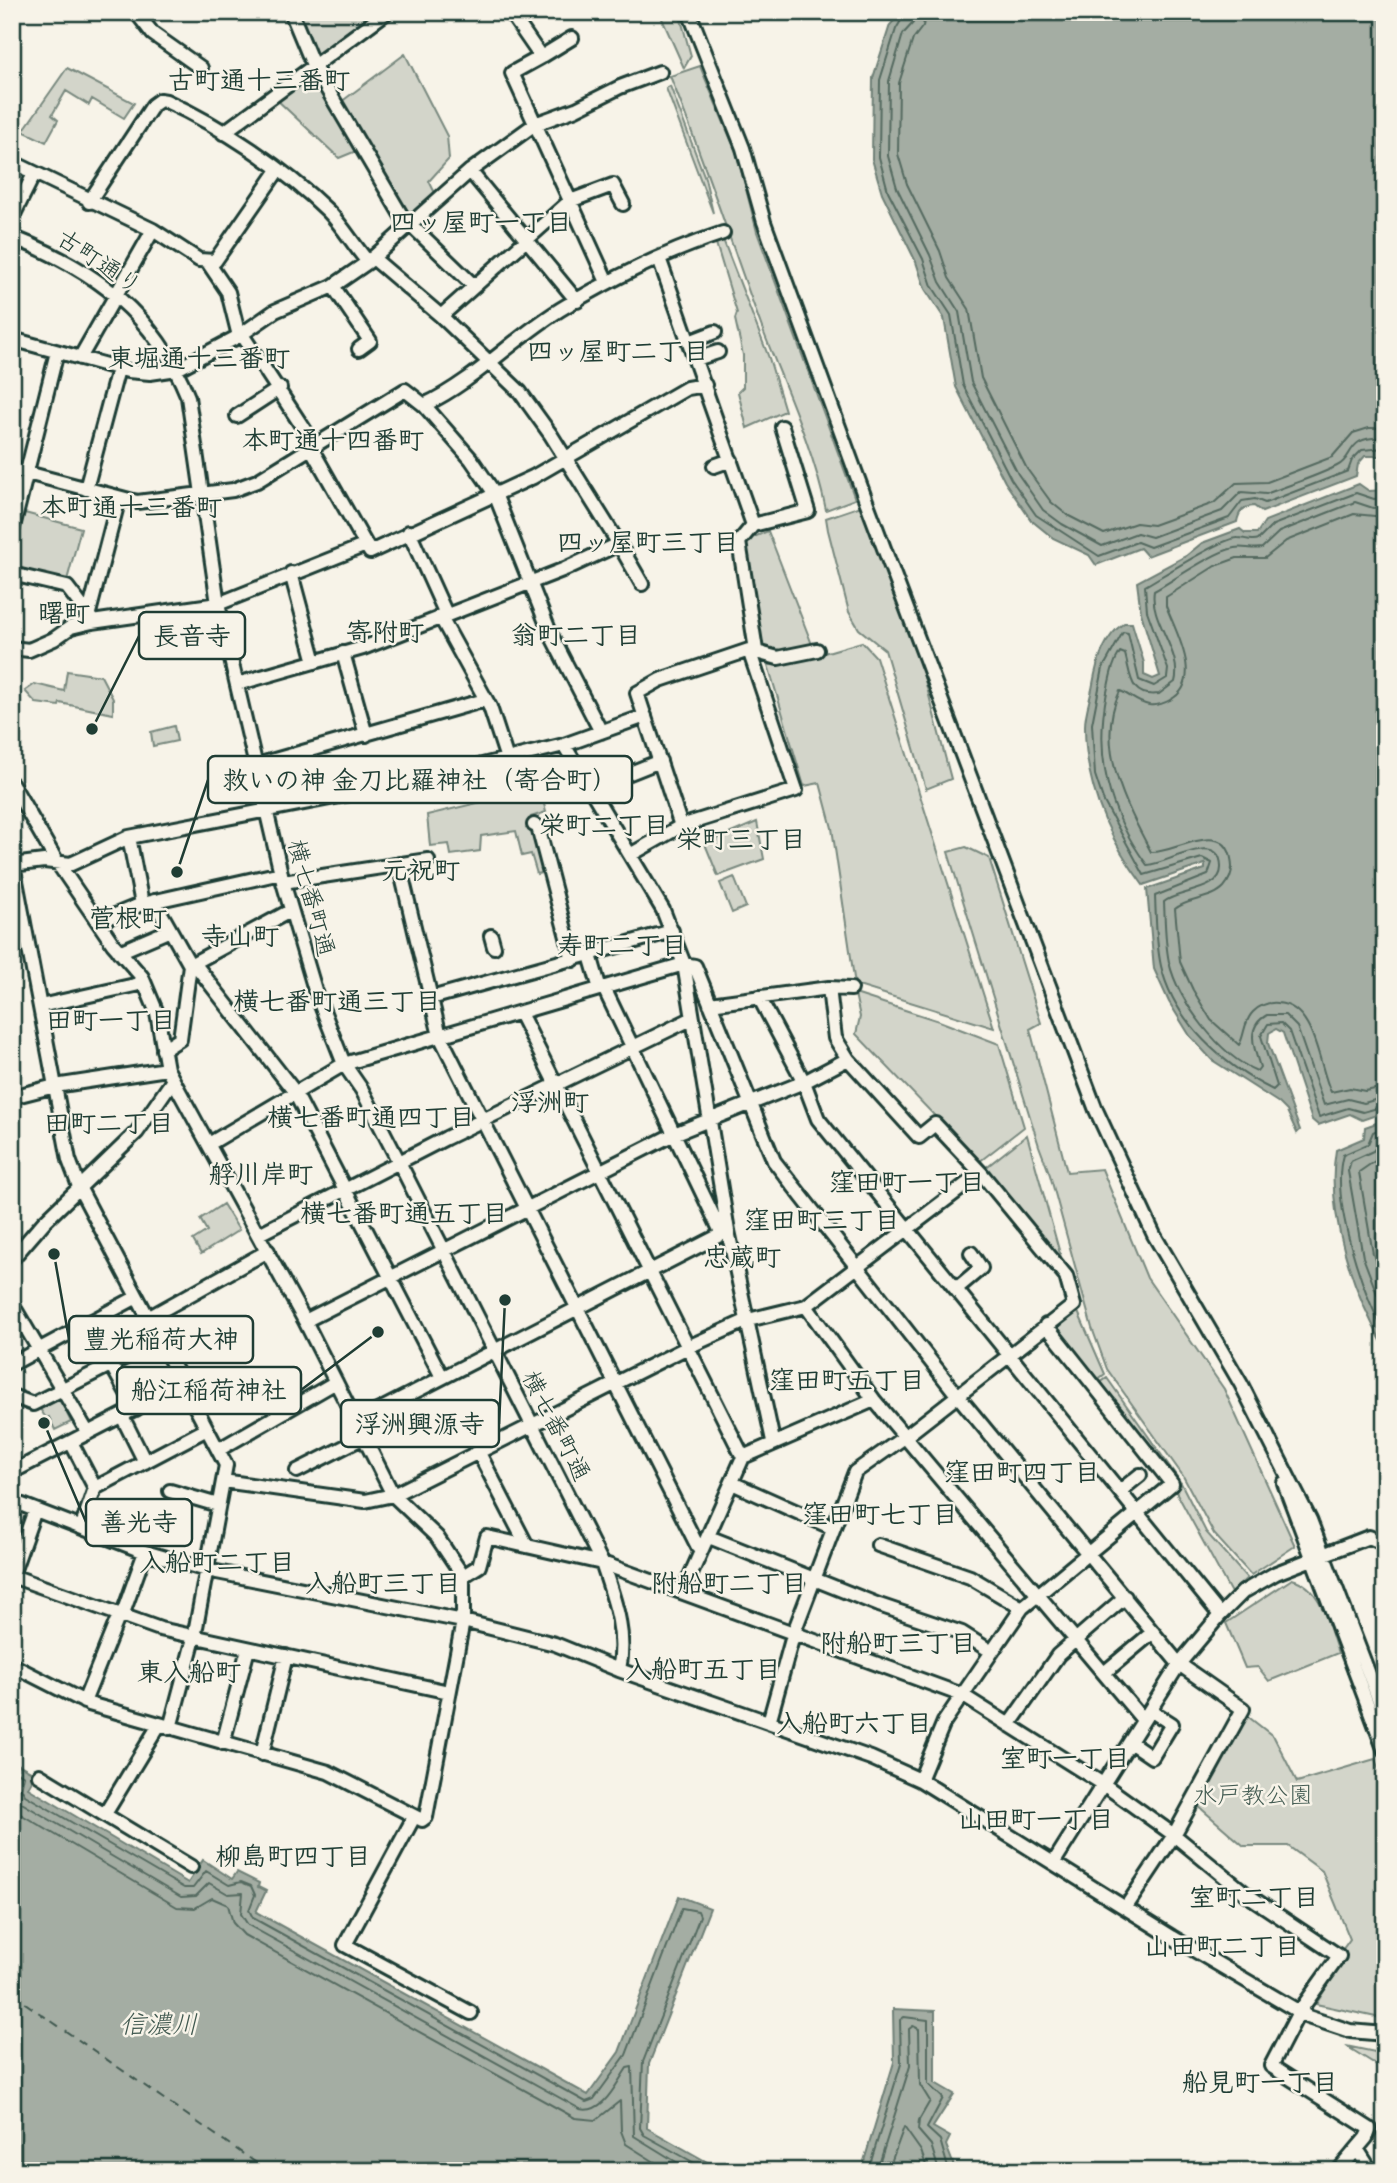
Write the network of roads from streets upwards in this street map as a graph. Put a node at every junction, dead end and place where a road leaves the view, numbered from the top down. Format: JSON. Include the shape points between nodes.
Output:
{"nodes":[{"id":1,"x":136,"y":12,"type":"edge"},
{"id":2,"x":291,"y":12,"type":"edge"},
{"id":3,"x":387,"y":12,"type":"edge"},
{"id":4,"x":510,"y":12,"type":"edge"},
{"id":5,"x":689,"y":12,"type":"edge"},
{"id":6,"x":572,"y":38,"type":"dead end"},
{"id":7,"x":541,"y":57,"type":"junction"},
{"id":8,"x":313,"y":65,"type":"junction"},
{"id":9,"x":201,"y":68,"type":"dead end"},
{"id":10,"x":660,"y":72,"type":"dead end"},
{"id":11,"x":535,"y":124,"type":"junction"},
{"id":12,"x":223,"y":133,"type":"junction"},
{"id":13,"x":12,"y":162,"type":"edge"},
{"id":14,"x":278,"y":170,"type":"junction"},
{"id":15,"x":470,"y":171,"type":"junction"},
{"id":16,"x":34,"y":174,"type":"junction"},
{"id":17,"x":570,"y":201,"type":"junction"},
{"id":18,"x":89,"y":202,"type":"junction"},
{"id":19,"x":623,"y":204,"type":"dead end"},
{"id":20,"x":12,"y":218,"type":"edge"},
{"id":21,"x":408,"y":224,"type":"junction"},
{"id":22,"x":153,"y":230,"type":"junction"},
{"id":23,"x":723,"y":233,"type":"dead end"},
{"id":24,"x":12,"y":237,"type":"edge"},
{"id":25,"x":528,"y":239,"type":"junction"},
{"id":26,"x":659,"y":258,"type":"junction"},
{"id":27,"x":370,"y":260,"type":"junction"},
{"id":28,"x":207,"y":261,"type":"junction"},
{"id":29,"x":607,"y":282,"type":"junction"},
{"id":30,"x":333,"y":286,"type":"junction"},
{"id":31,"x":474,"y":286,"type":"junction"},
{"id":32,"x":116,"y":294,"type":"junction"},
{"id":33,"x":577,"y":301,"type":"junction"},
{"id":34,"x":441,"y":316,"type":"junction"},
{"id":35,"x":715,"y":332,"type":"dead end"},
{"id":36,"x":240,"y":335,"type":"junction"},
{"id":37,"x":12,"y":339,"type":"edge"},
{"id":38,"x":689,"y":342,"type":"junction"},
{"id":39,"x":359,"y":349,"type":"dead end"},
{"id":40,"x":57,"y":352,"type":"junction"},
{"id":41,"x":718,"y":352,"type":"dead end"},
{"id":42,"x":80,"y":358,"type":"junction"},
{"id":43,"x":696,"y":359,"type":"junction"},
{"id":44,"x":489,"y":362,"type":"junction"},
{"id":45,"x":118,"y":369,"type":"junction"},
{"id":46,"x":177,"y":369,"type":"junction"},
{"id":47,"x":705,"y":385,"type":"junction"},
{"id":48,"x":280,"y":388,"type":"junction"},
{"id":49,"x":424,"y":404,"type":"junction"},
{"id":50,"x":237,"y":416,"type":"dead end"},
{"id":51,"x":782,"y":427,"type":"dead end"},
{"id":52,"x":313,"y":447,"type":"junction"},
{"id":53,"x":565,"y":458,"type":"junction"},
{"id":54,"x":731,"y":460,"type":"junction"},
{"id":55,"x":714,"y":466,"type":"dead end"},
{"id":56,"x":12,"y":469,"type":"edge"},
{"id":57,"x":28,"y":473,"type":"junction"},
{"id":58,"x":86,"y":489,"type":"junction"},
{"id":59,"x":495,"y":494,"type":"junction"},
{"id":60,"x":202,"y":496,"type":"junction"},
{"id":61,"x":120,"y":498,"type":"junction"},
{"id":62,"x":753,"y":525,"type":"junction"},
{"id":63,"x":12,"y":531,"type":"edge"},
{"id":64,"x":409,"y":532,"type":"junction"},
{"id":65,"x":619,"y":544,"type":"junction"},
{"id":66,"x":366,"y":545,"type":"junction"},
{"id":67,"x":291,"y":573,"type":"junction"},
{"id":68,"x":12,"y":574,"type":"edge"},
{"id":69,"x":530,"y":583,"type":"junction"},
{"id":70,"x":642,"y":584,"type":"dead end"},
{"id":71,"x":218,"y":604,"type":"junction"},
{"id":72,"x":443,"y":615,"type":"junction"},
{"id":73,"x":91,"y":618,"type":"junction"},
{"id":74,"x":12,"y":649,"type":"edge"},
{"id":75,"x":752,"y":650,"type":"junction"},
{"id":76,"x":817,"y":650,"type":"dead end"},
{"id":77,"x":343,"y":653,"type":"junction"},
{"id":78,"x":314,"y":662,"type":"junction"},
{"id":79,"x":237,"y":684,"type":"junction"},
{"id":80,"x":485,"y":699,"type":"junction"},
{"id":81,"x":645,"y":716,"type":"junction"},
{"id":82,"x":601,"y":732,"type":"junction"},
{"id":83,"x":366,"y":735,"type":"junction"},
{"id":84,"x":564,"y":745,"type":"junction"},
{"id":85,"x":507,"y":759,"type":"junction"},
{"id":86,"x":660,"y":761,"type":"junction"},
{"id":87,"x":257,"y":765,"type":"junction"},
{"id":88,"x":12,"y":784,"type":"edge"},
{"id":89,"x":590,"y":789,"type":"junction"},
{"id":90,"x":267,"y":810,"type":"junction"},
{"id":91,"x":534,"y":825,"type":"dead end"},
{"id":92,"x":681,"y":826,"type":"junction"},
{"id":93,"x":129,"y":837,"type":"junction"},
{"id":94,"x":630,"y":855,"type":"junction"},
{"id":95,"x":428,"y":860,"type":"dead end"},
{"id":96,"x":57,"y":862,"type":"junction"},
{"id":97,"x":399,"y":864,"type":"junction"},
{"id":98,"x":12,"y":865,"type":"edge"},
{"id":99,"x":282,"y":878,"type":"junction"},
{"id":100,"x":148,"y":902,"type":"junction"},
{"id":101,"x":290,"y":911,"type":"junction"},
{"id":102,"x":98,"y":922,"type":"junction"},
{"id":103,"x":168,"y":930,"type":"junction"},
{"id":104,"x":672,"y":931,"type":"junction"},
{"id":105,"x":119,"y":952,"type":"junction"},
{"id":106,"x":590,"y":955,"type":"junction"},
{"id":107,"x":573,"y":960,"type":"junction"},
{"id":108,"x":192,"y":964,"type":"junction"},
{"id":109,"x":684,"y":964,"type":"junction"},
{"id":110,"x":144,"y":983,"type":"junction"},
{"id":111,"x":602,"y":988,"type":"junction"},
{"id":112,"x":829,"y":988,"type":"junction"},
{"id":113,"x":851,"y":989,"type":"dead end"},
{"id":114,"x":759,"y":997,"type":"junction"},
{"id":115,"x":431,"y":998,"type":"junction"},
{"id":116,"x":710,"y":1004,"type":"junction"},
{"id":117,"x":40,"y":1006,"type":"junction"},
{"id":118,"x":520,"y":1013,"type":"junction"},
{"id":119,"x":691,"y":1019,"type":"junction"},
{"id":120,"x":440,"y":1036,"type":"junction"},
{"id":121,"x":629,"y":1046,"type":"junction"},
{"id":122,"x":163,"y":1049,"type":"junction"},
{"id":123,"x":848,"y":1059,"type":"junction"},
{"id":124,"x":344,"y":1064,"type":"junction"},
{"id":125,"x":170,"y":1074,"type":"junction"},
{"id":126,"x":804,"y":1082,"type":"junction"},
{"id":127,"x":556,"y":1084,"type":"junction"},
{"id":128,"x":55,"y":1086,"type":"junction"},
{"id":129,"x":294,"y":1091,"type":"junction"},
{"id":130,"x":12,"y":1097,"type":"edge"},
{"id":131,"x":751,"y":1103,"type":"junction"},
{"id":132,"x":483,"y":1120,"type":"junction"},
{"id":133,"x":707,"y":1120,"type":"junction"},
{"id":134,"x":674,"y":1134,"type":"junction"},
{"id":135,"x":209,"y":1144,"type":"junction"},
{"id":136,"x":399,"y":1162,"type":"junction"},
{"id":137,"x":600,"y":1172,"type":"junction"},
{"id":138,"x":981,"y":1173,"type":"junction"},
{"id":139,"x":80,"y":1189,"type":"junction"},
{"id":140,"x":346,"y":1190,"type":"junction"},
{"id":141,"x":527,"y":1209,"type":"junction"},
{"id":142,"x":909,"y":1230,"type":"junction"},
{"id":143,"x":725,"y":1232,"type":"junction"},
{"id":144,"x":259,"y":1234,"type":"junction"},
{"id":145,"x":443,"y":1249,"type":"junction"},
{"id":146,"x":268,"y":1251,"type":"junction"},
{"id":147,"x":971,"y":1253,"type":"dead end"},
{"id":148,"x":12,"y":1259,"type":"edge"},
{"id":149,"x":856,"y":1269,"type":"junction"},
{"id":150,"x":651,"y":1272,"type":"junction"},
{"id":151,"x":390,"y":1278,"type":"junction"},
{"id":152,"x":956,"y":1289,"type":"junction"},
{"id":153,"x":137,"y":1297,"type":"junction"},
{"id":154,"x":12,"y":1304,"type":"edge"},
{"id":155,"x":806,"y":1306,"type":"junction"},
{"id":156,"x":578,"y":1309,"type":"junction"},
{"id":157,"x":148,"y":1318,"type":"junction"},
{"id":158,"x":748,"y":1320,"type":"junction"},
{"id":159,"x":305,"y":1321,"type":"junction"},
{"id":160,"x":88,"y":1323,"type":"junction"},
{"id":161,"x":1046,"y":1325,"type":"junction"},
{"id":162,"x":160,"y":1340,"type":"junction"},
{"id":163,"x":688,"y":1348,"type":"junction"},
{"id":164,"x":39,"y":1350,"type":"junction"},
{"id":165,"x":494,"y":1350,"type":"junction"},
{"id":166,"x":1009,"y":1354,"type":"junction"},
{"id":167,"x":12,"y":1364,"type":"edge"},
{"id":168,"x":111,"y":1365,"type":"junction"},
{"id":169,"x":442,"y":1377,"type":"junction"},
{"id":170,"x":336,"y":1382,"type":"junction"},
{"id":171,"x":184,"y":1384,"type":"junction"},
{"id":172,"x":615,"y":1384,"type":"junction"},
{"id":173,"x":62,"y":1390,"type":"junction"},
{"id":174,"x":958,"y":1395,"type":"junction"},
{"id":175,"x":12,"y":1396,"type":"edge"},
{"id":176,"x":874,"y":1400,"type":"junction"},
{"id":177,"x":136,"y":1409,"type":"junction"},
{"id":178,"x":122,"y":1416,"type":"junction"},
{"id":179,"x":356,"y":1422,"type":"junction"},
{"id":180,"x":533,"y":1426,"type":"junction"},
{"id":181,"x":207,"y":1429,"type":"junction"},
{"id":182,"x":88,"y":1433,"type":"junction"},
{"id":183,"x":906,"y":1436,"type":"junction"},
{"id":184,"x":364,"y":1437,"type":"junction"},
{"id":185,"x":773,"y":1441,"type":"junction"},
{"id":186,"x":71,"y":1442,"type":"junction"},
{"id":187,"x":218,"y":1450,"type":"junction"},
{"id":188,"x":479,"y":1452,"type":"junction"},
{"id":189,"x":743,"y":1457,"type":"junction"},
{"id":190,"x":145,"y":1462,"type":"junction"},
{"id":191,"x":297,"y":1471,"type":"dead end"},
{"id":192,"x":12,"y":1472,"type":"edge"},
{"id":193,"x":1140,"y":1475,"type":"dead end"},
{"id":194,"x":223,"y":1481,"type":"junction"},
{"id":195,"x":732,"y":1483,"type":"junction"},
{"id":196,"x":95,"y":1488,"type":"junction"},
{"id":197,"x":1119,"y":1491,"type":"junction"},
{"id":198,"x":170,"y":1492,"type":"dead end"},
{"id":199,"x":393,"y":1495,"type":"junction"},
{"id":200,"x":12,"y":1501,"type":"edge"},
{"id":201,"x":218,"y":1505,"type":"junction"},
{"id":202,"x":35,"y":1510,"type":"junction"},
{"id":203,"x":1136,"y":1512,"type":"junction"},
{"id":204,"x":82,"y":1527,"type":"junction"},
{"id":205,"x":833,"y":1528,"type":"junction"},
{"id":206,"x":709,"y":1537,"type":"junction"},
{"id":207,"x":1385,"y":1544,"type":"edge"},
{"id":208,"x":878,"y":1545,"type":"dead end"},
{"id":209,"x":527,"y":1546,"type":"junction"},
{"id":210,"x":701,"y":1551,"type":"junction"},
{"id":211,"x":145,"y":1552,"type":"junction"},
{"id":212,"x":1088,"y":1554,"type":"junction"},
{"id":213,"x":1317,"y":1555,"type":"junction"},
{"id":214,"x":602,"y":1563,"type":"junction"},
{"id":215,"x":207,"y":1570,"type":"junction"},
{"id":216,"x":12,"y":1575,"type":"edge"},
{"id":217,"x":463,"y":1576,"type":"junction"},
{"id":218,"x":814,"y":1579,"type":"junction"},
{"id":219,"x":683,"y":1592,"type":"junction"},
{"id":220,"x":1039,"y":1593,"type":"junction"},
{"id":221,"x":1125,"y":1597,"type":"junction"},
{"id":222,"x":1022,"y":1608,"type":"junction"},
{"id":223,"x":120,"y":1615,"type":"junction"},
{"id":224,"x":1220,"y":1615,"type":"junction"},
{"id":225,"x":463,"y":1621,"type":"junction"},
{"id":226,"x":794,"y":1632,"type":"junction"},
{"id":227,"x":1153,"y":1632,"type":"junction"},
{"id":228,"x":194,"y":1638,"type":"junction"},
{"id":229,"x":1077,"y":1639,"type":"junction"},
{"id":230,"x":248,"y":1649,"type":"junction"},
{"id":231,"x":992,"y":1652,"type":"junction"},
{"id":232,"x":286,"y":1656,"type":"junction"},
{"id":233,"x":1179,"y":1664,"type":"junction"},
{"id":234,"x":12,"y":1665,"type":"edge"},
{"id":235,"x":619,"y":1670,"type":"junction"},
{"id":236,"x":1104,"y":1673,"type":"junction"},
{"id":237,"x":449,"y":1692,"type":"junction"},
{"id":238,"x":962,"y":1695,"type":"junction"},
{"id":239,"x":84,"y":1702,"type":"junction"},
{"id":240,"x":1147,"y":1715,"type":"junction"},
{"id":241,"x":1385,"y":1716,"type":"edge"},
{"id":242,"x":769,"y":1722,"type":"junction"},
{"id":243,"x":1009,"y":1725,"type":"junction"},
{"id":244,"x":165,"y":1726,"type":"junction"},
{"id":245,"x":1130,"y":1742,"type":"junction"},
{"id":246,"x":223,"y":1743,"type":"junction"},
{"id":247,"x":1385,"y":1751,"type":"edge"},
{"id":248,"x":262,"y":1754,"type":"junction"},
{"id":249,"x":39,"y":1774,"type":"dead end"},
{"id":250,"x":920,"y":1780,"type":"junction"},
{"id":251,"x":1103,"y":1784,"type":"junction"},
{"id":252,"x":105,"y":1814,"type":"junction"},
{"id":253,"x":414,"y":1817,"type":"junction"},
{"id":254,"x":1174,"y":1835,"type":"junction"},
{"id":255,"x":1054,"y":1863,"type":"junction"},
{"id":256,"x":191,"y":1867,"type":"dead end"},
{"id":257,"x":1126,"y":1907,"type":"junction"},
{"id":258,"x":1299,"y":2012,"type":"junction"},
{"id":259,"x":471,"y":2013,"type":"dead end"},
{"id":260,"x":1385,"y":2034,"type":"edge"},
{"id":261,"x":1357,"y":2149,"type":"junction"},
{"id":262,"x":1338,"y":2171,"type":"edge"},
{"id":263,"x":1371,"y":2171,"type":"edge"}],
"edges":[{"from":1,"to":9,"type":"street","via":[[153,34]]},
{"from":2,"to":8,"type":"street"},
{"from":3,"to":8,"type":"street"},
{"from":4,"to":7,"type":"street"},
{"from":5,"to":213,"type":"street","via":[[743,148],[764,222],[856,473],[1096,1110],[1154,1235],[1265,1430]]},
{"from":6,"to":7,"type":"street"},
{"from":7,"to":11,"type":"street","via":[[512,74]]},
{"from":8,"to":12,"type":"street"},
{"from":8,"to":21,"type":"street"},
{"from":10,"to":11,"type":"street"},
{"from":11,"to":15,"type":"street"},
{"from":11,"to":17,"type":"street"},
{"from":12,"to":14,"type":"street"},
{"from":12,"to":18,"type":"street","via":[[160,100]]},
{"from":13,"to":16,"type":"street"},
{"from":14,"to":27,"type":"street","via":[[330,212]]},
{"from":14,"to":28,"type":"street","via":[[215,261]]},
{"from":15,"to":21,"type":"street"},
{"from":15,"to":25,"type":"street"},
{"from":16,"to":18,"type":"street"},
{"from":16,"to":20,"type":"street"},
{"from":17,"to":19,"type":"street","via":[[612,185]]},
{"from":17,"to":25,"type":"street"},
{"from":17,"to":29,"type":"street"},
{"from":18,"to":22,"type":"street"},
{"from":21,"to":27,"type":"street"},
{"from":21,"to":31,"type":"street"},
{"from":22,"to":28,"type":"street"},
{"from":22,"to":32,"type":"street"},
{"from":23,"to":26,"type":"street"},
{"from":24,"to":32,"type":"street","name":"古町通り","via":[[55,253]]},
{"from":25,"to":31,"type":"street"},
{"from":25,"to":33,"type":"street"},
{"from":26,"to":29,"type":"street"},
{"from":26,"to":38,"type":"street"},
{"from":27,"to":30,"type":"street"},
{"from":27,"to":34,"type":"street"},
{"from":28,"to":36,"type":"street","via":[[229,292]]},
{"from":29,"to":33,"type":"street"},
{"from":30,"to":36,"type":"street","via":[[275,311]]},
{"from":30,"to":39,"type":"street","via":[[370,341]]},
{"from":31,"to":34,"type":"street"},
{"from":32,"to":42,"type":"street"},
{"from":32,"to":46,"type":"street","name":"古町通り","via":[[146,322]]},
{"from":33,"to":44,"type":"street"},
{"from":34,"to":44,"type":"street"},
{"from":35,"to":38,"type":"street"},
{"from":36,"to":46,"type":"street"},
{"from":36,"to":48,"type":"street"},
{"from":37,"to":40,"type":"street"},
{"from":38,"to":43,"type":"street"},
{"from":40,"to":42,"type":"street"},
{"from":40,"to":57,"type":"street"},
{"from":41,"to":43,"type":"street"},
{"from":42,"to":45,"type":"street"},
{"from":43,"to":47,"type":"street"},
{"from":44,"to":49,"type":"street","via":[[453,391]]},
{"from":44,"to":53,"type":"street","via":[[520,392]]},
{"from":45,"to":46,"type":"street","via":[[150,373]]},
{"from":45,"to":58,"type":"street"},
{"from":46,"to":60,"type":"street","name":"横七番町通","via":[[188,397]]},
{"from":47,"to":53,"type":"street","via":[[687,388]]},
{"from":47,"to":54,"type":"street"},
{"from":48,"to":50,"type":"street"},
{"from":48,"to":52,"type":"street"},
{"from":49,"to":52,"type":"street","via":[[405,390]]},
{"from":49,"to":59,"type":"street"},
{"from":51,"to":62,"type":"street","via":[[808,511]]},
{"from":52,"to":60,"type":"street","via":[[252,484]]},
{"from":52,"to":66,"type":"street"},
{"from":53,"to":59,"type":"street"},
{"from":53,"to":65,"type":"street"},
{"from":54,"to":55,"type":"street"},
{"from":54,"to":62,"type":"street"},
{"from":56,"to":57,"type":"street"},
{"from":57,"to":58,"type":"street"},
{"from":57,"to":63,"type":"street"},
{"from":58,"to":61,"type":"street"},
{"from":59,"to":64,"type":"street"},
{"from":59,"to":69,"type":"street"},
{"from":60,"to":61,"type":"street","via":[[137,502]]},
{"from":60,"to":71,"type":"street","name":"横七番町通"},
{"from":61,"to":73,"type":"street"},
{"from":62,"to":75,"type":"street","via":[[739,542]]},
{"from":64,"to":66,"type":"street","via":[[370,552]]},
{"from":64,"to":72,"type":"street"},
{"from":65,"to":69,"type":"street"},
{"from":65,"to":70,"type":"street"},
{"from":66,"to":67,"type":"street"},
{"from":67,"to":71,"type":"street"},
{"from":67,"to":78,"type":"street"},
{"from":68,"to":73,"type":"street","via":[[67,587]]},
{"from":69,"to":72,"type":"street"},
{"from":69,"to":82,"type":"street"},
{"from":71,"to":73,"type":"street"},
{"from":71,"to":79,"type":"street","name":"横七番町通"},
{"from":72,"to":77,"type":"street"},
{"from":72,"to":80,"type":"street"},
{"from":73,"to":74,"type":"street","via":[[29,650]]},
{"from":75,"to":76,"type":"street","via":[[778,658]]},
{"from":75,"to":81,"type":"street","via":[[660,680],[637,693]]},
{"from":75,"to":92,"type":"street","via":[[796,790]]},
{"from":77,"to":78,"type":"street"},
{"from":77,"to":83,"type":"street"},
{"from":78,"to":79,"type":"street"},
{"from":79,"to":87,"type":"street","name":"横七番町通"},
{"from":80,"to":83,"type":"street"},
{"from":80,"to":85,"type":"street"},
{"from":81,"to":82,"type":"street"},
{"from":81,"to":86,"type":"street"},
{"from":82,"to":84,"type":"street"},
{"from":83,"to":87,"type":"street"},
{"from":84,"to":85,"type":"street"},
{"from":84,"to":89,"type":"street"},
{"from":85,"to":90,"type":"street"},
{"from":86,"to":89,"type":"street"},
{"from":86,"to":92,"type":"street"},
{"from":87,"to":90,"type":"street","name":"横七番町通"},
{"from":88,"to":96,"type":"street"},
{"from":89,"to":94,"type":"street"},
{"from":90,"to":93,"type":"street"},
{"from":90,"to":99,"type":"street","name":"横七番町通"},
{"from":91,"to":107,"type":"street"},
{"from":92,"to":94,"type":"street"},
{"from":93,"to":96,"type":"street","via":[[71,864]]},
{"from":93,"to":100,"type":"street"},
{"from":94,"to":104,"type":"street"},
{"from":95,"to":97,"type":"street"},
{"from":96,"to":98,"type":"street"},
{"from":96,"to":102,"type":"street"},
{"from":97,"to":99,"type":"street"},
{"from":97,"to":115,"type":"street"},
{"from":98,"to":117,"type":"street"},
{"from":99,"to":100,"type":"street"},
{"from":99,"to":101,"type":"street","name":"横七番町通"},
{"from":100,"to":102,"type":"street"},
{"from":100,"to":103,"type":"street"},
{"from":101,"to":108,"type":"street"},
{"from":101,"to":124,"type":"street","name":"横七番町通"},
{"from":102,"to":105,"type":"street"},
{"from":103,"to":105,"type":"street"},
{"from":103,"to":108,"type":"street"},
{"from":104,"to":106,"type":"street"},
{"from":104,"to":109,"type":"street"},
{"from":105,"to":110,"type":"street"},
{"from":106,"to":107,"type":"street"},
{"from":106,"to":111,"type":"street"},
{"from":107,"to":115,"type":"street"},
{"from":108,"to":122,"type":"street","via":[[180,1039]]},
{"from":108,"to":129,"type":"street"},
{"from":109,"to":111,"type":"street"},
{"from":109,"to":116,"type":"street","via":[[695,966]]},
{"from":109,"to":119,"type":"street"},
{"from":110,"to":117,"type":"street"},
{"from":110,"to":122,"type":"street","via":[[157,1013]]},
{"from":111,"to":118,"type":"street"},
{"from":111,"to":121,"type":"street"},
{"from":112,"to":113,"type":"street"},
{"from":112,"to":114,"type":"street"},
{"from":112,"to":123,"type":"street","via":[[835,1038]]},
{"from":114,"to":116,"type":"street"},
{"from":114,"to":126,"type":"street"},
{"from":115,"to":120,"type":"street"},
{"from":116,"to":131,"type":"street"},
{"from":117,"to":128,"type":"street"},
{"from":118,"to":120,"type":"street"},
{"from":118,"to":127,"type":"street"},
{"from":119,"to":121,"type":"street"},
{"from":119,"to":133,"type":"street"},
{"from":120,"to":124,"type":"street"},
{"from":120,"to":132,"type":"street"},
{"from":121,"to":127,"type":"street"},
{"from":121,"to":134,"type":"street"},
{"from":122,"to":125,"type":"street"},
{"from":123,"to":126,"type":"street"},
{"from":123,"to":138,"type":"street","via":[[919,1137],[935,1124]]},
{"from":124,"to":129,"type":"street"},
{"from":124,"to":136,"type":"street","name":"横七番町通"},
{"from":125,"to":128,"type":"street"},
{"from":125,"to":135,"type":"street"},
{"from":125,"to":139,"type":"street","via":[[137,1132]]},
{"from":126,"to":131,"type":"street"},
{"from":126,"to":142,"type":"street","via":[[818,1119]]},
{"from":127,"to":132,"type":"street"},
{"from":127,"to":137,"type":"street"},
{"from":128,"to":130,"type":"street"},
{"from":128,"to":139,"type":"street","via":[[69,1160]]},
{"from":129,"to":135,"type":"street"},
{"from":129,"to":140,"type":"street"},
{"from":131,"to":133,"type":"street"},
{"from":131,"to":149,"type":"street","via":[[774,1161]]},
{"from":132,"to":136,"type":"street"},
{"from":132,"to":141,"type":"street"},
{"from":133,"to":134,"type":"street"},
{"from":133,"to":143,"type":"street"},
{"from":134,"to":137,"type":"street"},
{"from":134,"to":143,"type":"street"},
{"from":135,"to":144,"type":"street"},
{"from":136,"to":140,"type":"street"},
{"from":136,"to":145,"type":"street","name":"横七番町通"},
{"from":137,"to":141,"type":"street"},
{"from":137,"to":150,"type":"street"},
{"from":138,"to":142,"type":"street"},
{"from":138,"to":161,"type":"street","via":[[1066,1276],[1074,1305]]},
{"from":139,"to":148,"type":"street"},
{"from":139,"to":153,"type":"street"},
{"from":140,"to":144,"type":"street"},
{"from":140,"to":151,"type":"street"},
{"from":141,"to":145,"type":"street"},
{"from":141,"to":156,"type":"street"},
{"from":142,"to":149,"type":"street"},
{"from":142,"to":152,"type":"street"},
{"from":143,"to":150,"type":"street"},
{"from":143,"to":158,"type":"street"},
{"from":144,"to":146,"type":"street"},
{"from":145,"to":151,"type":"street"},
{"from":145,"to":165,"type":"street","name":"横七番町通"},
{"from":146,"to":157,"type":"street"},
{"from":146,"to":159,"type":"street"},
{"from":147,"to":152,"type":"street","via":[[981,1268]]},
{"from":149,"to":155,"type":"street"},
{"from":149,"to":174,"type":"street"},
{"from":150,"to":156,"type":"street"},
{"from":150,"to":163,"type":"street"},
{"from":151,"to":159,"type":"street"},
{"from":151,"to":169,"type":"street"},
{"from":152,"to":166,"type":"street"},
{"from":153,"to":157,"type":"street"},
{"from":153,"to":160,"type":"street"},
{"from":154,"to":164,"type":"street"},
{"from":155,"to":158,"type":"street"},
{"from":155,"to":176,"type":"street"},
{"from":156,"to":165,"type":"street"},
{"from":156,"to":172,"type":"street"},
{"from":157,"to":162,"type":"street"},
{"from":158,"to":163,"type":"street"},
{"from":158,"to":185,"type":"street"},
{"from":159,"to":170,"type":"street"},
{"from":160,"to":164,"type":"street"},
{"from":160,"to":168,"type":"street"},
{"from":161,"to":166,"type":"street"},
{"from":161,"to":203,"type":"street","via":[[1172,1484]]},
{"from":162,"to":168,"type":"street"},
{"from":162,"to":171,"type":"street"},
{"from":163,"to":172,"type":"street"},
{"from":163,"to":189,"type":"street"},
{"from":164,"to":167,"type":"street"},
{"from":164,"to":173,"type":"street"},
{"from":165,"to":169,"type":"street"},
{"from":165,"to":180,"type":"street","name":"横七番町通"},
{"from":166,"to":174,"type":"street"},
{"from":166,"to":197,"type":"street"},
{"from":168,"to":173,"type":"street"},
{"from":168,"to":177,"type":"street"},
{"from":169,"to":179,"type":"street"},
{"from":170,"to":179,"type":"street"},
{"from":170,"to":187,"type":"street"},
{"from":171,"to":177,"type":"street"},
{"from":171,"to":181,"type":"street"},
{"from":172,"to":180,"type":"street"},
{"from":172,"to":210,"type":"street"},
{"from":173,"to":175,"type":"street","via":[[33,1404]]},
{"from":173,"to":182,"type":"street"},
{"from":174,"to":183,"type":"street"},
{"from":174,"to":212,"type":"street"},
{"from":176,"to":183,"type":"street"},
{"from":176,"to":185,"type":"street"},
{"from":177,"to":178,"type":"street"},
{"from":178,"to":182,"type":"street"},
{"from":178,"to":190,"type":"street"},
{"from":179,"to":184,"type":"street"},
{"from":180,"to":188,"type":"street"},
{"from":180,"to":214,"type":"street","name":"横七番町通"},
{"from":181,"to":187,"type":"street"},
{"from":181,"to":190,"type":"street"},
{"from":182,"to":186,"type":"street"},
{"from":183,"to":205,"type":"street","via":[[855,1472]]},
{"from":183,"to":220,"type":"street"},
{"from":184,"to":191,"type":"street"},
{"from":184,"to":199,"type":"street"},
{"from":185,"to":189,"type":"street"},
{"from":186,"to":192,"type":"street"},
{"from":186,"to":196,"type":"street"},
{"from":187,"to":194,"type":"street","via":[[226,1465]]},
{"from":188,"to":199,"type":"street"},
{"from":188,"to":209,"type":"street"},
{"from":189,"to":195,"type":"street"},
{"from":190,"to":196,"type":"street"},
{"from":193,"to":197,"type":"street"},
{"from":194,"to":199,"type":"street","via":[[365,1502]]},
{"from":194,"to":201,"type":"street"},
{"from":195,"to":205,"type":"street"},
{"from":195,"to":206,"type":"street"},
{"from":196,"to":204,"type":"street"},
{"from":197,"to":203,"type":"street"},
{"from":198,"to":201,"type":"street"},
{"from":199,"to":217,"type":"street","via":[[437,1537]]},
{"from":200,"to":202,"type":"street"},
{"from":201,"to":215,"type":"street"},
{"from":202,"to":204,"type":"street"},
{"from":202,"to":216,"type":"street"},
{"from":203,"to":212,"type":"street"},
{"from":203,"to":224,"type":"street"},
{"from":204,"to":211,"type":"street"},
{"from":205,"to":218,"type":"street"},
{"from":206,"to":210,"type":"street"},
{"from":206,"to":218,"type":"street"},
{"from":207,"to":213,"type":"street","via":[[1369,1537]]},
{"from":208,"to":222,"type":"street","via":[[970,1577]]},
{"from":209,"to":214,"type":"street"},
{"from":209,"to":217,"type":"street","via":[[487,1537],[479,1566]]},
{"from":210,"to":219,"type":"street"},
{"from":211,"to":215,"type":"street"},
{"from":211,"to":223,"type":"street"},
{"from":212,"to":220,"type":"street"},
{"from":212,"to":221,"type":"street"},
{"from":213,"to":224,"type":"street","via":[[1242,1592]]},
{"from":213,"to":241,"type":"street"},
{"from":213,"to":247,"type":"street"},
{"from":214,"to":219,"type":"street"},
{"from":214,"to":235,"type":"street","name":"横七番町通","via":[[624,1646]]},
{"from":215,"to":225,"type":"street"},
{"from":215,"to":228,"type":"street"},
{"from":216,"to":223,"type":"street"},
{"from":217,"to":225,"type":"street"},
{"from":218,"to":226,"type":"street"},
{"from":218,"to":231,"type":"street","via":[[962,1633]]},
{"from":219,"to":226,"type":"street"},
{"from":220,"to":222,"type":"street"},
{"from":220,"to":229,"type":"street"},
{"from":221,"to":227,"type":"street"},
{"from":221,"to":229,"type":"street"},
{"from":222,"to":231,"type":"street"},
{"from":223,"to":228,"type":"street"},
{"from":223,"to":239,"type":"street"},
{"from":224,"to":233,"type":"street"},
{"from":225,"to":235,"type":"street","via":[[555,1644]]},
{"from":225,"to":237,"type":"street"},
{"from":226,"to":238,"type":"street"},
{"from":226,"to":242,"type":"street"},
{"from":227,"to":233,"type":"street"},
{"from":227,"to":236,"type":"street"},
{"from":228,"to":230,"type":"street"},
{"from":228,"to":244,"type":"street"},
{"from":229,"to":236,"type":"street"},
{"from":229,"to":243,"type":"street","via":[[1054,1659]]},
{"from":230,"to":232,"type":"street"},
{"from":230,"to":246,"type":"street"},
{"from":231,"to":238,"type":"street"},
{"from":232,"to":237,"type":"street"},
{"from":232,"to":248,"type":"street"},
{"from":233,"to":240,"type":"street"},
{"from":233,"to":254,"type":"street","via":[[1243,1709]]},
{"from":234,"to":239,"type":"street"},
{"from":235,"to":242,"type":"street"},
{"from":236,"to":240,"type":"street"},
{"from":237,"to":253,"type":"street","via":[[426,1817]]},
{"from":238,"to":243,"type":"street"},
{"from":238,"to":250,"type":"street","via":[[944,1722]]},
{"from":239,"to":244,"type":"street"},
{"from":240,"to":245,"type":"street"},
{"from":240,"to":245,"type":"street","via":[[1172,1724],[1166,1735],[1152,1757]]},
{"from":242,"to":250,"type":"street"},
{"from":243,"to":251,"type":"street"},
{"from":244,"to":246,"type":"street"},
{"from":244,"to":252,"type":"street"},
{"from":245,"to":251,"type":"street"},
{"from":246,"to":248,"type":"street"},
{"from":248,"to":253,"type":"street","via":[[328,1772]]},
{"from":249,"to":252,"type":"street"},
{"from":250,"to":255,"type":"street"},
{"from":251,"to":254,"type":"street"},
{"from":251,"to":255,"type":"street"},
{"from":252,"to":256,"type":"street"},
{"from":253,"to":259,"type":"street","via":[[345,1945]]},
{"from":254,"to":257,"type":"street"},
{"from":254,"to":258,"type":"street","via":[[1246,1894],[1339,1956]]},
{"from":255,"to":257,"type":"street"},
{"from":257,"to":258,"type":"street"},
{"from":258,"to":260,"type":"street","via":[[1350,2031]]},
{"from":258,"to":261,"type":"street","via":[[1271,2066],[1370,2129]]},
{"from":261,"to":262,"type":"street"},
{"from":261,"to":263,"type":"street"}]}
